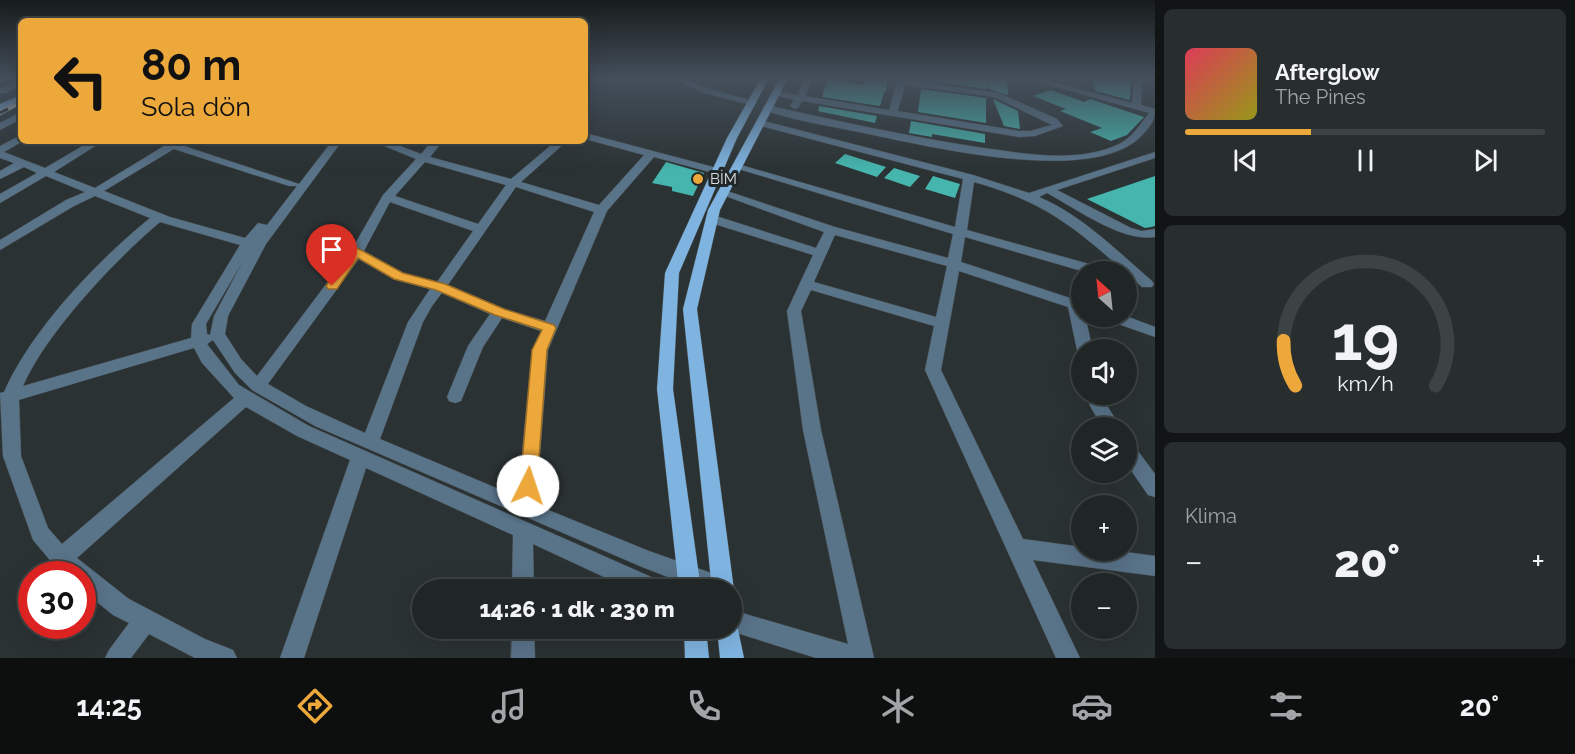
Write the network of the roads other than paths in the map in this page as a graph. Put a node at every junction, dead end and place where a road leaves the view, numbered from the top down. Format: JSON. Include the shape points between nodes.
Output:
{"nodes":[{"id":1,"x":767,"y":108,"type":"edge"},
{"id":2,"x":749,"y":109,"type":"edge"},
{"id":3,"x":770,"y":109,"type":"edge"},
{"id":4,"x":794,"y":109,"type":"edge"},
{"id":5,"x":862,"y":109,"type":"edge"},
{"id":6,"x":894,"y":109,"type":"edge"},
{"id":7,"x":1027,"y":109,"type":"edge"},
{"id":8,"x":1155,"y":111,"type":"edge"},
{"id":9,"x":791,"y":114,"type":"junction"},
{"id":10,"x":893,"y":114,"type":"junction"},
{"id":11,"x":18,"y":117,"type":"edge"},
{"id":12,"x":760,"y":123,"type":"junction"},
{"id":13,"x":0,"y":127,"type":"edge"},
{"id":14,"x":986,"y":129,"type":"junction"},
{"id":15,"x":588,"y":137,"type":"edge"},
{"id":16,"x":18,"y":140,"type":"edge"},
{"id":17,"x":93,"y":144,"type":"edge"},
{"id":18,"x":175,"y":144,"type":"edge"},
{"id":19,"x":180,"y":144,"type":"edge"},
{"id":20,"x":325,"y":144,"type":"edge"},
{"id":21,"x":335,"y":144,"type":"edge"},
{"id":22,"x":384,"y":144,"type":"edge"},
{"id":23,"x":435,"y":144,"type":"edge"},
{"id":24,"x":558,"y":144,"type":"edge"},
{"id":25,"x":0,"y":152,"type":"edge"},
{"id":26,"x":990,"y":152,"type":"junction"},
{"id":27,"x":652,"y":153,"type":"junction"},
{"id":28,"x":1155,"y":155,"type":"edge"},
{"id":29,"x":423,"y":158,"type":"junction"},
{"id":30,"x":23,"y":163,"type":"junction"},
{"id":31,"x":737,"y":167,"type":"junction"},
{"id":32,"x":717,"y":171,"type":"junction"},
{"id":33,"x":45,"y":172,"type":"junction"},
{"id":34,"x":0,"y":177,"type":"edge"},
{"id":35,"x":969,"y":177,"type":"junction"},
{"id":36,"x":513,"y":183,"type":"junction"},
{"id":37,"x":293,"y":184,"type":"junction"},
{"id":38,"x":1047,"y":189,"type":"junction"},
{"id":39,"x":97,"y":191,"type":"junction"},
{"id":40,"x":723,"y":193,"type":"junction"},
{"id":41,"x":387,"y":197,"type":"junction"},
{"id":42,"x":1029,"y":197,"type":"junction"},
{"id":43,"x":0,"y":199,"type":"edge"},
{"id":44,"x":601,"y":210,"type":"junction"},
{"id":45,"x":159,"y":217,"type":"junction"},
{"id":46,"x":712,"y":219,"type":"junction"},
{"id":47,"x":480,"y":229,"type":"junction"},
{"id":48,"x":831,"y":230,"type":"junction"},
{"id":49,"x":960,"y":232,"type":"junction"},
{"id":50,"x":1155,"y":233,"type":"edge"},
{"id":51,"x":248,"y":243,"type":"junction"},
{"id":52,"x":0,"y":246,"type":"edge"},
{"id":53,"x":357,"y":252,"type":"junction"},
{"id":54,"x":820,"y":253,"type":"junction"},
{"id":55,"x":1071,"y":263,"type":"edge"},
{"id":56,"x":952,"y":264,"type":"junction"},
{"id":57,"x":806,"y":284,"type":"junction"},
{"id":58,"x":440,"y":287,"type":"junction"},
{"id":59,"x":1151,"y":287,"type":"edge"},
{"id":60,"x":1071,"y":304,"type":"edge"},
{"id":61,"x":499,"y":312,"type":"junction"},
{"id":62,"x":941,"y":323,"type":"junction"},
{"id":63,"x":1137,"y":326,"type":"edge"},
{"id":64,"x":549,"y":328,"type":"junction"},
{"id":65,"x":1155,"y":332,"type":"edge"},
{"id":66,"x":217,"y":334,"type":"junction"},
{"id":67,"x":199,"y":343,"type":"junction"},
{"id":68,"x":251,"y":392,"type":"junction"},
{"id":69,"x":455,"y":397,"type":"dead end"},
{"id":70,"x":5,"y":398,"type":"edge"},
{"id":71,"x":365,"y":450,"type":"junction"},
{"id":72,"x":1137,"y":464,"type":"edge"},
{"id":73,"x":1155,"y":489,"type":"edge"},
{"id":74,"x":525,"y":519,"type":"junction"},
{"id":75,"x":1016,"y":548,"type":"junction"},
{"id":76,"x":61,"y":558,"type":"junction"},
{"id":77,"x":65,"y":561,"type":"edge"},
{"id":78,"x":1155,"y":566,"type":"edge"},
{"id":79,"x":523,"y":579,"type":"edge"},
{"id":80,"x":637,"y":579,"type":"edge"},
{"id":81,"x":679,"y":579,"type":"edge"},
{"id":82,"x":689,"y":579,"type":"edge"},
{"id":83,"x":722,"y":579,"type":"edge"},
{"id":84,"x":96,"y":586,"type":"edge"},
{"id":85,"x":146,"y":621,"type":"junction"},
{"id":86,"x":742,"y":624,"type":"edge"},
{"id":87,"x":523,"y":639,"type":"edge"},
{"id":88,"x":696,"y":639,"type":"edge"},
{"id":89,"x":729,"y":639,"type":"edge"},
{"id":90,"x":117,"y":658,"type":"edge"},
{"id":91,"x":225,"y":658,"type":"edge"},
{"id":92,"x":292,"y":658,"type":"edge"},
{"id":93,"x":523,"y":658,"type":"edge"},
{"id":94,"x":697,"y":658,"type":"edge"},
{"id":95,"x":732,"y":658,"type":"edge"},
{"id":96,"x":854,"y":658,"type":"edge"},
{"id":97,"x":862,"y":658,"type":"edge"},
{"id":98,"x":1068,"y":658,"type":"edge"}],
"edges":[{"from":1,"to":12,"type":"main road"},
{"from":2,"to":32,"type":"main road"},
{"from":3,"to":9,"type":"street"},
{"from":4,"to":9,"type":"street"},
{"from":5,"to":10,"type":"street"},
{"from":6,"to":10,"type":"street"},
{"from":7,"to":14,"type":"street","via":[[1058,126],[1025,135]]},
{"from":8,"to":26,"type":"street","via":[[1131,141],[1103,153],[1068,158]]},
{"from":9,"to":26,"type":"street","via":[[921,143]]},
{"from":10,"to":14,"type":"street"},
{"from":11,"to":13,"type":"street"},
{"from":12,"to":31,"type":"main road"},
{"from":12,"to":35,"type":"street"},
{"from":14,"to":26,"type":"street"},
{"from":15,"to":27,"type":"street"},
{"from":16,"to":25,"type":"street"},
{"from":17,"to":33,"type":"street"},
{"from":18,"to":39,"type":"street"},
{"from":19,"to":37,"type":"street"},
{"from":20,"to":37,"type":"street"},
{"from":21,"to":66,"type":"street","via":[[260,243],[221,316]]},
{"from":22,"to":29,"type":"street"},
{"from":23,"to":29,"type":"street"},
{"from":24,"to":36,"type":"street"},
{"from":25,"to":30,"type":"street"},
{"from":27,"to":32,"type":"street"},
{"from":27,"to":44,"type":"street"},
{"from":28,"to":38,"type":"street"},
{"from":29,"to":36,"type":"street"},
{"from":29,"to":41,"type":"street"},
{"from":30,"to":33,"type":"street"},
{"from":30,"to":34,"type":"street"},
{"from":31,"to":40,"type":"main road"},
{"from":31,"to":49,"type":"street"},
{"from":32,"to":82,"type":"main road","via":[[672,273],[665,389]]},
{"from":33,"to":39,"type":"street"},
{"from":33,"to":43,"type":"street"},
{"from":35,"to":42,"type":"street"},
{"from":35,"to":49,"type":"street"},
{"from":36,"to":44,"type":"street"},
{"from":36,"to":47,"type":"street"},
{"from":37,"to":51,"type":"street"},
{"from":38,"to":42,"type":"street"},
{"from":38,"to":50,"type":"street","via":[[1127,231]]},
{"from":39,"to":45,"type":"street"},
{"from":39,"to":52,"type":"street"},
{"from":40,"to":46,"type":"main road"},
{"from":40,"to":48,"type":"street"},
{"from":41,"to":47,"type":"street"},
{"from":41,"to":53,"type":"street"},
{"from":42,"to":59,"type":"street","via":[[1067,217]]},
{"from":44,"to":64,"type":"street"},
{"from":45,"to":51,"type":"street"},
{"from":45,"to":70,"type":"street","via":[[130,240],[60,317]]},
{"from":46,"to":54,"type":"street"},
{"from":46,"to":83,"type":"main road","via":[[690,309]]},
{"from":47,"to":58,"type":"street"},
{"from":48,"to":54,"type":"street"},
{"from":48,"to":56,"type":"street"},
{"from":49,"to":55,"type":"street"},
{"from":49,"to":56,"type":"street"},
{"from":51,"to":67,"type":"street","via":[[199,324]]},
{"from":53,"to":58,"type":"street","via":[[398,276]]},
{"from":53,"to":68,"type":"street","via":[[279,360]]},
{"from":54,"to":57,"type":"street"},
{"from":56,"to":60,"type":"street"},
{"from":56,"to":62,"type":"street"},
{"from":57,"to":62,"type":"street"},
{"from":57,"to":97,"type":"street","via":[[794,311],[812,430]]},
{"from":58,"to":61,"type":"street"},
{"from":58,"to":71,"type":"street","via":[[427,298],[412,327],[401,365]]},
{"from":61,"to":64,"type":"street"},
{"from":61,"to":69,"type":"street","via":[[476,346]]},
{"from":62,"to":75,"type":"street","via":[[933,370]]},
{"from":63,"to":65,"type":"street"},
{"from":64,"to":74,"type":"street","via":[[540,350]]},
{"from":66,"to":67,"type":"street"},
{"from":66,"to":68,"type":"street"},
{"from":67,"to":68,"type":"street","via":[[233,388]]},
{"from":67,"to":70,"type":"street"},
{"from":68,"to":71,"type":"street","via":[[303,431]]},
{"from":68,"to":76,"type":"street"},
{"from":70,"to":76,"type":"street","via":[[12,456],[40,533]]},
{"from":71,"to":74,"type":"street"},
{"from":71,"to":92,"type":"street"},
{"from":72,"to":73,"type":"street"},
{"from":74,"to":79,"type":"street"},
{"from":74,"to":80,"type":"street"},
{"from":74,"to":81,"type":"street"},
{"from":75,"to":78,"type":"street"},
{"from":75,"to":98,"type":"street"},
{"from":76,"to":77,"type":"street"},
{"from":84,"to":85,"type":"street"},
{"from":85,"to":90,"type":"street"},
{"from":85,"to":91,"type":"street"},
{"from":86,"to":96,"type":"street"},
{"from":87,"to":93,"type":"street"},
{"from":88,"to":94,"type":"main road"},
{"from":89,"to":95,"type":"main road"}]}
